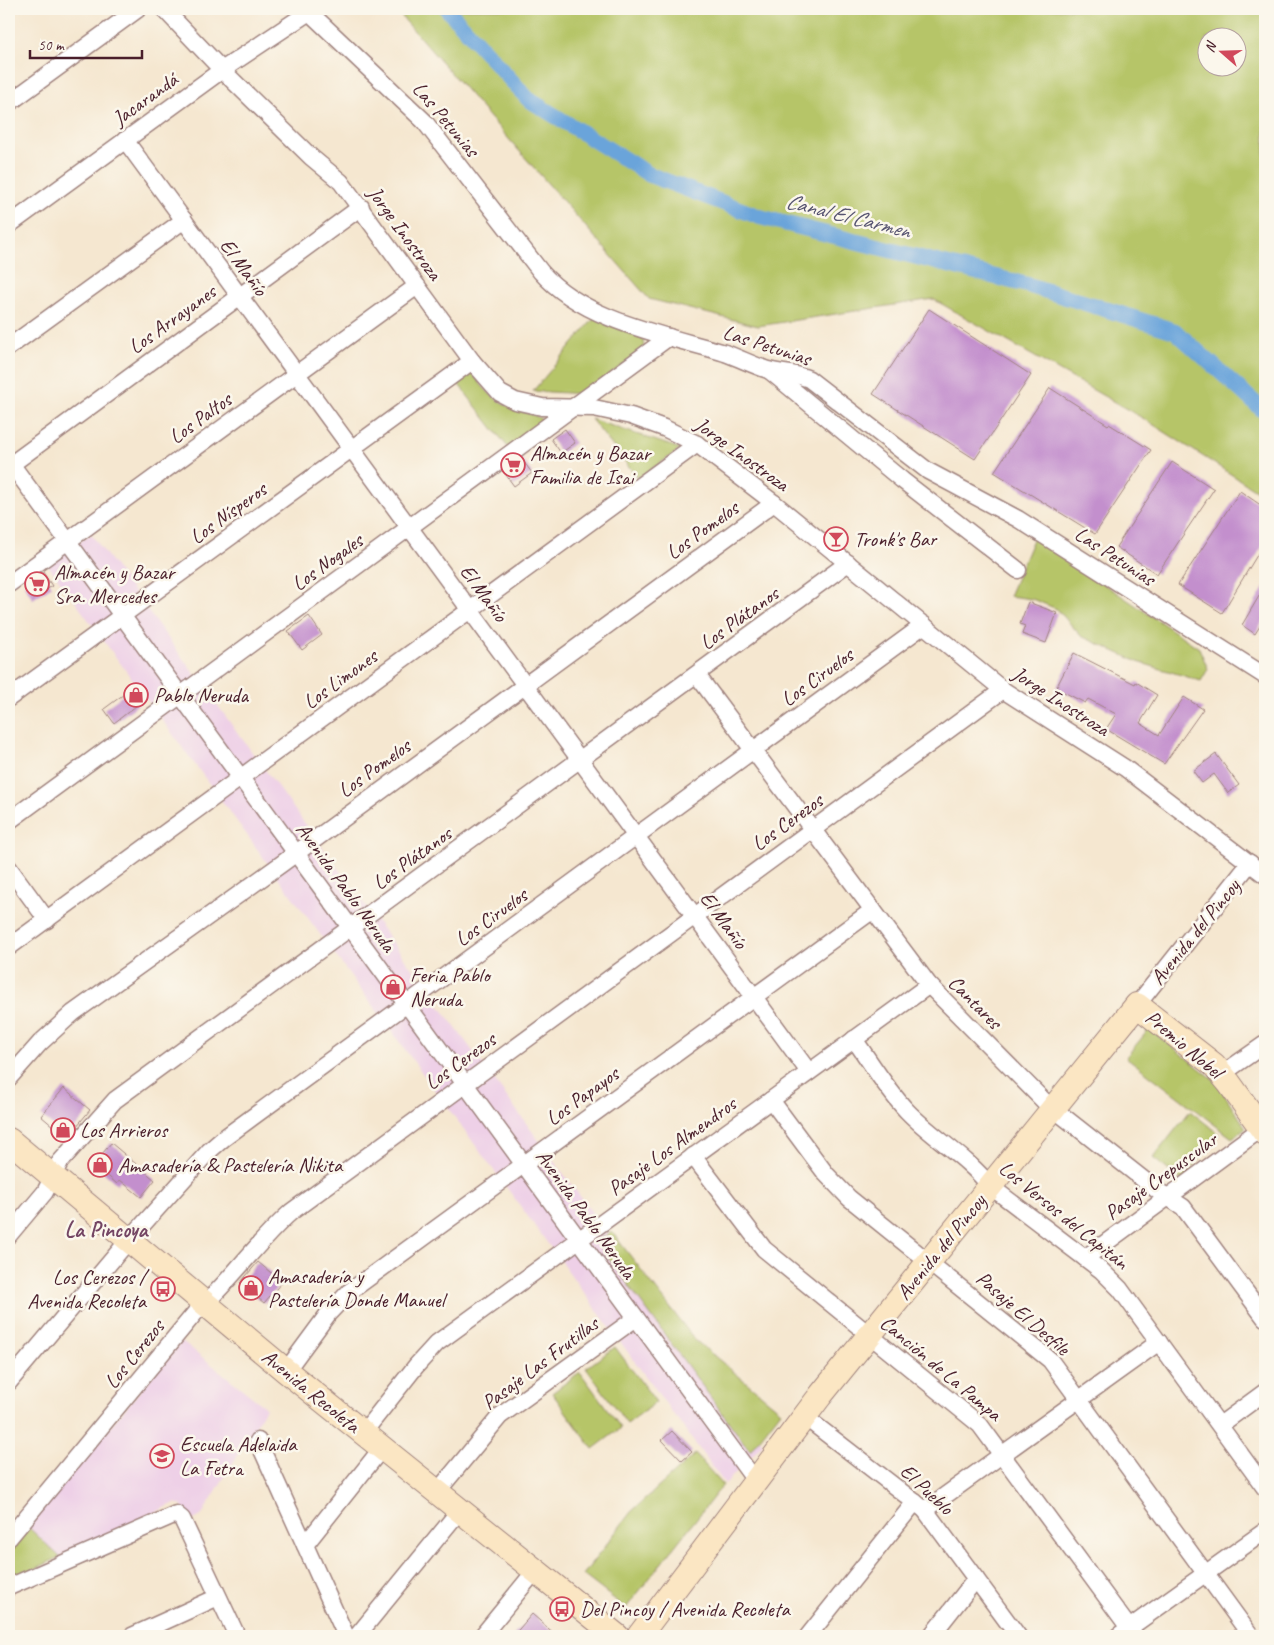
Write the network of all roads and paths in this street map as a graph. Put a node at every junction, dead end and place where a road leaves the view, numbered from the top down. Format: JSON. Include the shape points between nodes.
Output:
{"nodes":[{"id":1,"x":138,"y":9,"type":"edge"},
{"id":2,"x":164,"y":9,"type":"edge"},
{"id":3,"x":307,"y":10,"type":"edge"},
{"id":4,"x":222,"y":70,"type":"junction"},
{"id":5,"x":9,"y":103,"type":"edge"},
{"id":6,"x":125,"y":140,"type":"junction"},
{"id":7,"x":361,"y":207,"type":"junction"},
{"id":8,"x":184,"y":220,"type":"junction"},
{"id":9,"x":9,"y":225,"type":"edge"},
{"id":10,"x":417,"y":286,"type":"junction"},
{"id":11,"x":239,"y":296,"type":"junction"},
{"id":12,"x":669,"y":337,"type":"junction"},
{"id":13,"x":9,"y":347,"type":"edge"},
{"id":14,"x":472,"y":362,"type":"junction"},
{"id":15,"x":768,"y":370,"type":"junction"},
{"id":16,"x":296,"y":374,"type":"junction"},
{"id":17,"x":575,"y":406,"type":"junction"},
{"id":18,"x":697,"y":444,"type":"junction"},
{"id":19,"x":352,"y":449,"type":"junction"},
{"id":20,"x":10,"y":464,"type":"edge"},
{"id":21,"x":774,"y":503,"type":"junction"},
{"id":22,"x":410,"y":528,"type":"junction"},
{"id":23,"x":67,"y":541,"type":"junction"},
{"id":24,"x":848,"y":563,"type":"junction"},
{"id":25,"x":1018,"y":570,"type":"dead end"},
{"id":26,"x":9,"y":584,"type":"edge"},
{"id":27,"x":470,"y":610,"type":"junction"},
{"id":28,"x":122,"y":616,"type":"junction"},
{"id":29,"x":924,"y":625,"type":"junction"},
{"id":30,"x":697,"y":675,"type":"junction"},
{"id":31,"x":1265,"y":676,"type":"edge"},
{"id":32,"x":525,"y":685,"type":"junction"},
{"id":33,"x":1003,"y":690,"type":"junction"},
{"id":34,"x":180,"y":697,"type":"junction"},
{"id":35,"x":9,"y":698,"type":"edge"},
{"id":36,"x":754,"y":750,"type":"junction"},
{"id":37,"x":580,"y":760,"type":"junction"},
{"id":38,"x":240,"y":778,"type":"junction"},
{"id":39,"x":9,"y":821,"type":"edge"},
{"id":40,"x":814,"y":829,"type":"junction"},
{"id":41,"x":637,"y":837,"type":"junction"},
{"id":42,"x":295,"y":853,"type":"junction"},
{"id":43,"x":1250,"y":863,"type":"junction"},
{"id":44,"x":9,"y":868,"type":"edge"},
{"id":45,"x":1265,"y":874,"type":"edge"},
{"id":46,"x":873,"y":910,"type":"junction"},
{"id":47,"x":695,"y":916,"type":"junction"},
{"id":48,"x":47,"y":920,"type":"junction"},
{"id":49,"x":351,"y":929,"type":"junction"},
{"id":50,"x":9,"y":947,"type":"edge"},
{"id":51,"x":929,"y":985,"type":"junction"},
{"id":52,"x":754,"y":997,"type":"junction"},
{"id":53,"x":406,"y":1005,"type":"junction"},
{"id":54,"x":1136,"y":1005,"type":"junction"},
{"id":55,"x":854,"y":1039,"type":"junction"},
{"id":56,"x":1265,"y":1044,"type":"edge"},
{"id":57,"x":809,"y":1072,"type":"junction"},
{"id":58,"x":1222,"y":1074,"type":"junction"},
{"id":59,"x":9,"y":1078,"type":"edge"},
{"id":60,"x":465,"y":1084,"type":"junction"},
{"id":61,"x":771,"y":1100,"type":"junction"},
{"id":62,"x":1054,"y":1108,"type":"junction"},
{"id":63,"x":1264,"y":1131,"type":"edge"},
{"id":64,"x":9,"y":1140,"type":"edge"},
{"id":65,"x":693,"y":1156,"type":"junction"},
{"id":66,"x":524,"y":1165,"type":"junction"},
{"id":67,"x":53,"y":1177,"type":"junction"},
{"id":68,"x":990,"y":1186,"type":"junction"},
{"id":69,"x":1169,"y":1196,"type":"junction"},
{"id":70,"x":9,"y":1235,"type":"edge"},
{"id":71,"x":579,"y":1240,"type":"junction"},
{"id":72,"x":128,"y":1241,"type":"junction"},
{"id":73,"x":1084,"y":1258,"type":"junction"},
{"id":74,"x":929,"y":1262,"type":"junction"},
{"id":75,"x":205,"y":1304,"type":"junction"},
{"id":76,"x":636,"y":1318,"type":"junction"},
{"id":77,"x":1265,"y":1318,"type":"edge"},
{"id":78,"x":870,"y":1336,"type":"junction"},
{"id":79,"x":1159,"y":1342,"type":"junction"},
{"id":80,"x":286,"y":1371,"type":"junction"},
{"id":81,"x":9,"y":1382,"type":"edge"},
{"id":82,"x":1265,"y":1392,"type":"edge"},
{"id":83,"x":1079,"y":1399,"type":"junction"},
{"id":84,"x":805,"y":1417,"type":"junction"},
{"id":85,"x":1220,"y":1425,"type":"junction"},
{"id":86,"x":258,"y":1441,"type":"dead end"},
{"id":87,"x":372,"y":1441,"type":"junction"},
{"id":88,"x":1003,"y":1454,"type":"junction"},
{"id":89,"x":757,"y":1482,"type":"junction"},
{"id":90,"x":1265,"y":1488,"type":"edge"},
{"id":91,"x":437,"y":1492,"type":"junction"},
{"id":92,"x":920,"y":1506,"type":"junction"},
{"id":93,"x":460,"y":1510,"type":"junction"},
{"id":94,"x":1265,"y":1531,"type":"edge"},
{"id":95,"x":9,"y":1538,"type":"edge"},
{"id":96,"x":305,"y":1545,"type":"junction"},
{"id":97,"x":535,"y":1571,"type":"junction"},
{"id":98,"x":1206,"y":1574,"type":"junction"},
{"id":99,"x":976,"y":1579,"type":"junction"},
{"id":100,"x":9,"y":1586,"type":"edge"},
{"id":101,"x":218,"y":1597,"type":"junction"},
{"id":102,"x":1127,"y":1634,"type":"edge"},
{"id":103,"x":132,"y":1636,"type":"edge"},
{"id":104,"x":237,"y":1636,"type":"edge"},
{"id":105,"x":346,"y":1636,"type":"edge"},
{"id":106,"x":356,"y":1636,"type":"edge"},
{"id":107,"x":482,"y":1636,"type":"edge"},
{"id":108,"x":617,"y":1636,"type":"edge"},
{"id":109,"x":639,"y":1636,"type":"edge"},
{"id":110,"x":808,"y":1636,"type":"edge"},
{"id":111,"x":931,"y":1636,"type":"edge"},
{"id":112,"x":1018,"y":1636,"type":"edge"},
{"id":113,"x":1251,"y":1636,"type":"edge"}],
"edges":[{"from":1,"to":5,"type":"street"},
{"from":2,"to":4,"type":"street","name":"Jorge Inostroza"},
{"from":3,"to":4,"type":"street","name":"Jacarandá"},
{"from":3,"to":12,"type":"street","name":"Las Petunias","via":[[424,121],[551,282],[581,303],[636,327]]},
{"from":4,"to":6,"type":"street","name":"Jacarandá"},
{"from":4,"to":7,"type":"street","name":"Jorge Inostroza","via":[[341,182]]},
{"from":6,"to":8,"type":"street","name":"El Mañío"},
{"from":6,"to":9,"type":"street","name":"Jacarandá"},
{"from":7,"to":10,"type":"street","name":"Jorge Inostroza"},
{"from":7,"to":11,"type":"street","name":"Los Arrayanes"},
{"from":8,"to":11,"type":"street","name":"El Mañío"},
{"from":8,"to":13,"type":"street"},
{"from":10,"to":14,"type":"street","name":"Jorge Inostroza"},
{"from":10,"to":16,"type":"street","name":"Los Paltos"},
{"from":11,"to":16,"type":"street","name":"El Mañío"},
{"from":11,"to":20,"type":"street","name":"Los Arrayanes"},
{"from":12,"to":15,"type":"street","name":"Las Petunias"},
{"from":12,"to":17,"type":"street","name":"Los Nogales"},
{"from":14,"to":17,"type":"street","name":"Jorge Inostroza","via":[[493,387],[507,397],[542,407]]},
{"from":14,"to":19,"type":"street","name":"Los Nísperos"},
{"from":15,"to":25,"type":"street"},
{"from":15,"to":31,"type":"street","name":"Las Petunias","via":[[809,379],[928,471],[1018,519]]},
{"from":16,"to":19,"type":"street","name":"El Mañío"},
{"from":16,"to":23,"type":"street","name":"Los Paltos"},
{"from":17,"to":18,"type":"street","name":"Jorge Inostroza","via":[[631,416]]},
{"from":17,"to":22,"type":"street","name":"Los Nogales"},
{"from":18,"to":21,"type":"street","name":"Jorge Inostroza"},
{"from":18,"to":27,"type":"street","name":"Los Limones"},
{"from":19,"to":22,"type":"street","name":"El Mañío"},
{"from":19,"to":28,"type":"street","name":"Los Nísperos"},
{"from":20,"to":23,"type":"street","name":"Avenida Pablo Neruda"},
{"from":21,"to":24,"type":"street","name":"Jorge Inostroza"},
{"from":21,"to":32,"type":"street","name":"Los Pomelos"},
{"from":22,"to":27,"type":"street","name":"El Mañío"},
{"from":22,"to":34,"type":"street","name":"Los Nogales"},
{"from":23,"to":26,"type":"street","name":"Los Paltos"},
{"from":23,"to":28,"type":"street","name":"Avenida Pablo Neruda"},
{"from":24,"to":29,"type":"street","name":"Jorge Inostroza"},
{"from":24,"to":30,"type":"street","name":"Los Plátanos"},
{"from":27,"to":32,"type":"street","name":"El Mañío"},
{"from":27,"to":38,"type":"street","name":"Los Limones"},
{"from":28,"to":34,"type":"street","name":"Avenida Pablo Neruda"},
{"from":28,"to":35,"type":"street","name":"Los Nísperos"},
{"from":29,"to":33,"type":"street","name":"Jorge Inostroza"},
{"from":29,"to":36,"type":"street","name":"Los Ciruelos"},
{"from":30,"to":36,"type":"street","name":"Cantares"},
{"from":30,"to":37,"type":"street","name":"Los Plátanos"},
{"from":32,"to":37,"type":"street","name":"El Mañío"},
{"from":32,"to":42,"type":"street","name":"Los Pomelos"},
{"from":33,"to":40,"type":"street","name":"Los Cerezos"},
{"from":33,"to":43,"type":"street","name":"Jorge Inostroza","via":[[1124,768]]},
{"from":34,"to":38,"type":"street","name":"Avenida Pablo Neruda"},
{"from":34,"to":39,"type":"street","name":"Los Nogales"},
{"from":36,"to":40,"type":"street","name":"Cantares"},
{"from":36,"to":41,"type":"street","name":"Los Ciruelos"},
{"from":37,"to":41,"type":"street","name":"El Mañío"},
{"from":37,"to":49,"type":"street","name":"Los Plátanos"},
{"from":38,"to":42,"type":"street","name":"Avenida Pablo Neruda"},
{"from":38,"to":48,"type":"street","name":"Los Limones"},
{"from":40,"to":46,"type":"street","name":"Cantares"},
{"from":40,"to":47,"type":"street","name":"Los Cerezos"},
{"from":41,"to":47,"type":"street","name":"El Mañío"},
{"from":41,"to":53,"type":"street","name":"Los Ciruelos"},
{"from":42,"to":49,"type":"street","name":"Avenida Pablo Neruda"},
{"from":42,"to":59,"type":"street","name":"Los Pomelos","via":[[73,1013]]},
{"from":43,"to":45,"type":"street","name":"Jorge Inostroza"},
{"from":43,"to":54,"type":"street","name":"Avenida del Pincoy"},
{"from":44,"to":48,"type":"street"},
{"from":46,"to":51,"type":"street","name":"Cantares"},
{"from":46,"to":52,"type":"street","name":"Los Papayos"},
{"from":47,"to":52,"type":"street","name":"El Mañío"},
{"from":47,"to":60,"type":"street","name":"Los Cerezos"},
{"from":48,"to":50,"type":"street","name":"Los Limones"},
{"from":49,"to":53,"type":"street","name":"Avenida Pablo Neruda"},
{"from":49,"to":67,"type":"street","name":"Los Plátanos","via":[[115,1100],[60,1162]]},
{"from":51,"to":55,"type":"street","name":"Pasaje Los Almendros"},
{"from":51,"to":62,"type":"street","name":"Cantares"},
{"from":52,"to":57,"type":"street","name":"El Mañío"},
{"from":52,"to":66,"type":"street","name":"Los Papayos"},
{"from":53,"to":60,"type":"street","name":"Avenida Pablo Neruda"},
{"from":53,"to":72,"type":"street","name":"Los Ciruelos","via":[[224,1138]]},
{"from":54,"to":58,"type":"street","name":"Premio Nobel"},
{"from":54,"to":62,"type":"street","name":"Avenida del Pincoy"},
{"from":55,"to":57,"type":"street","name":"Pasaje Los Almendros"},
{"from":55,"to":68,"type":"street","name":"Los Versos del Capitán","via":[[907,1111],[979,1172]]},
{"from":56,"to":58,"type":"street"},
{"from":57,"to":61,"type":"street","name":"Pasaje Los Almendros"},
{"from":58,"to":63,"type":"street","name":"Premio Nobel"},
{"from":60,"to":66,"type":"street","name":"Avenida Pablo Neruda"},
{"from":60,"to":75,"type":"street","name":"Los Cerezos","via":[[297,1207],[268,1233]]},
{"from":61,"to":65,"type":"street","name":"Pasaje Los Almendros"},
{"from":61,"to":74,"type":"street","name":"Pasaje El Desfile","via":[[836,1186]]},
{"from":62,"to":68,"type":"street","name":"Avenida del Pincoy"},
{"from":62,"to":69,"type":"street","name":"Cantares","via":[[1158,1191]]},
{"from":63,"to":69,"type":"street","name":"Pasaje Crepuscular"},
{"from":64,"to":67,"type":"street","name":"Avenida Recoleta"},
{"from":65,"to":71,"type":"street","name":"Pasaje Los Almendros"},
{"from":65,"to":78,"type":"street","name":"Canción de La Pampa","via":[[764,1249]]},
{"from":66,"to":71,"type":"street","name":"Avenida Pablo Neruda"},
{"from":66,"to":80,"type":"street","name":"Los Papayos","via":[[349,1292],[328,1314]]},
{"from":67,"to":70,"type":"street","name":"Los Plátanos","via":[[45,1192]]},
{"from":67,"to":72,"type":"street","name":"Avenida Recoleta"},
{"from":68,"to":73,"type":"street","name":"Los Versos del Capitán"},
{"from":68,"to":74,"type":"street","name":"Avenida del Pincoy"},
{"from":69,"to":73,"type":"street","name":"Pasaje Crepuscular"},
{"from":69,"to":77,"type":"street","name":"Cantares","via":[[1183,1206]]},
{"from":71,"to":76,"type":"street","name":"Avenida Pablo Neruda"},
{"from":71,"to":87,"type":"street","name":"Pasaje Los Almendros","via":[[437,1343],[425,1355]]},
{"from":72,"to":75,"type":"street","name":"Avenida Recoleta"},
{"from":72,"to":81,"type":"street","name":"Los Ciruelos"},
{"from":73,"to":79,"type":"street","name":"Los Versos del Capitán","via":[[1120,1289]]},
{"from":74,"to":78,"type":"street","name":"Avenida del Pincoy"},
{"from":74,"to":83,"type":"street","name":"Pasaje El Desfile","via":[[1050,1360]]},
{"from":75,"to":80,"type":"street","name":"Avenida Recoleta"},
{"from":75,"to":95,"type":"street","name":"Los Cerezos"},
{"from":76,"to":89,"type":"street","name":"Avenida Pablo Neruda"},
{"from":76,"to":91,"type":"street","name":"Pasaje Las Frutillas","via":[[500,1416]]},
{"from":78,"to":84,"type":"street","name":"Avenida del Pincoy"},
{"from":78,"to":88,"type":"street","name":"Canción de La Pampa","via":[[974,1418]]},
{"from":79,"to":83,"type":"street"},
{"from":79,"to":85,"type":"street","name":"Los Versos del Capitán"},
{"from":80,"to":87,"type":"street","name":"Avenida Recoleta"},
{"from":82,"to":85,"type":"street"},
{"from":83,"to":88,"type":"street"},
{"from":83,"to":98,"type":"street","name":"Pasaje El Desfile"},
{"from":84,"to":89,"type":"street","name":"Avenida del Pincoy"},
{"from":84,"to":92,"type":"street","name":"El Pueblo"},
{"from":85,"to":90,"type":"street","name":"Los Versos del Capitán"},
{"from":86,"to":96,"type":"street"},
{"from":87,"to":91,"type":"street","name":"Avenida Recoleta"},
{"from":87,"to":96,"type":"street","name":"Pasaje Los Almendros"},
{"from":88,"to":92,"type":"street"},
{"from":88,"to":102,"type":"street","name":"Canción de La Pampa"},
{"from":89,"to":109,"type":"street","name":"Avenida del Pincoy"},
{"from":91,"to":93,"type":"street","name":"Avenida Recoleta"},
{"from":92,"to":99,"type":"street","name":"El Pueblo"},
{"from":92,"to":110,"type":"street"},
{"from":93,"to":97,"type":"street","name":"Avenida Recoleta"},
{"from":93,"to":106,"type":"street"},
{"from":94,"to":98,"type":"street"},
{"from":96,"to":105,"type":"street"},
{"from":97,"to":107,"type":"street"},
{"from":97,"to":108,"type":"street","name":"Avenida Recoleta"},
{"from":98,"to":102,"type":"street"},
{"from":98,"to":113,"type":"street","name":"Pasaje El Desfile"},
{"from":99,"to":111,"type":"street"},
{"from":99,"to":112,"type":"street","name":"El Pueblo"},
{"from":100,"to":101,"type":"street","via":[[173,1514],[179,1515]]},
{"from":101,"to":103,"type":"street"},
{"from":101,"to":104,"type":"street"}]}
